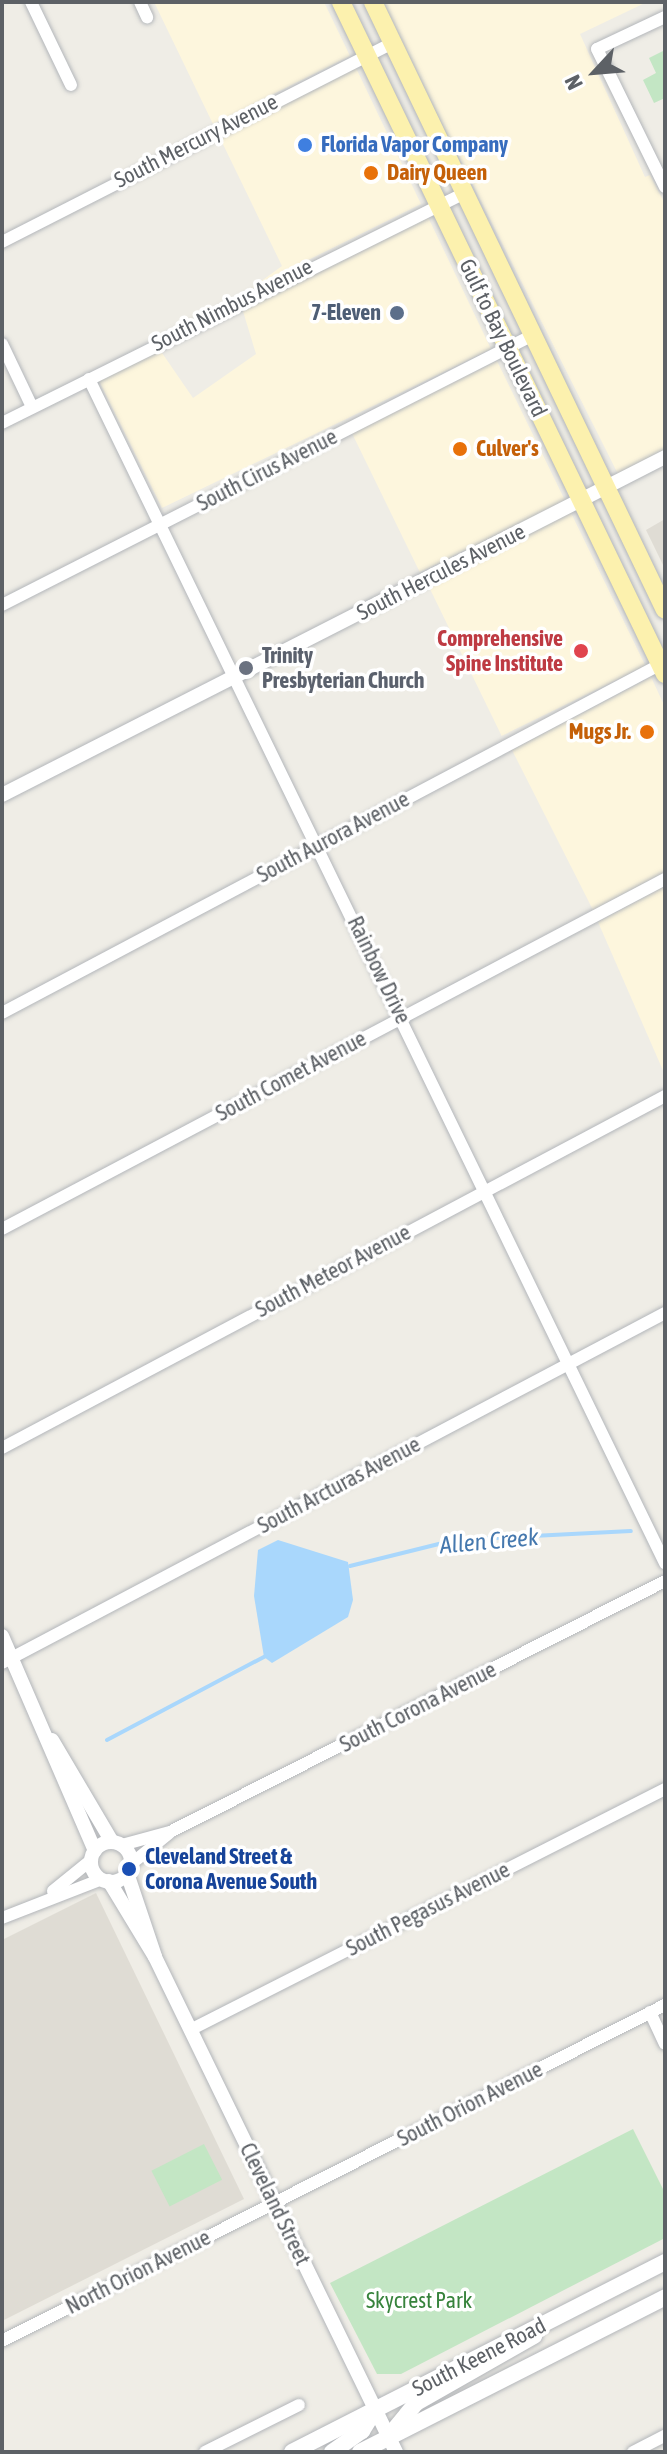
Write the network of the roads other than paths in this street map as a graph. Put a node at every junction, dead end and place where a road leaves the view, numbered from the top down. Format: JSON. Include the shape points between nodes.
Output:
{"nodes":[{"id":1,"x":31,"y":2,"type":"edge"},
{"id":2,"x":140,"y":2,"type":"edge"},
{"id":3,"x":341,"y":2,"type":"edge"},
{"id":4,"x":373,"y":2,"type":"edge"},
{"id":5,"x":147,"y":17,"type":"dead end"},
{"id":6,"x":665,"y":17,"type":"edge"},
{"id":7,"x":392,"y":43,"type":"junction"},
{"id":8,"x":367,"y":55,"type":"junction"},
{"id":9,"x":71,"y":85,"type":"dead end"},
{"id":10,"x":665,"y":187,"type":"edge"},
{"id":11,"x":465,"y":193,"type":"junction"},
{"id":12,"x":439,"y":204,"type":"junction"},
{"id":13,"x":2,"y":242,"type":"edge"},
{"id":14,"x":533,"y":335,"type":"junction"},
{"id":15,"x":2,"y":344,"type":"edge"},
{"id":16,"x":508,"y":348,"type":"junction"},
{"id":17,"x":89,"y":379,"type":"junction"},
{"id":18,"x":32,"y":407,"type":"junction"},
{"id":19,"x":2,"y":423,"type":"edge"},
{"id":20,"x":665,"y":457,"type":"edge"},
{"id":21,"x":606,"y":488,"type":"junction"},
{"id":22,"x":582,"y":500,"type":"junction"},
{"id":23,"x":161,"y":524,"type":"junction"},
{"id":24,"x":2,"y":605,"type":"edge"},
{"id":25,"x":665,"y":610,"type":"edge"},
{"id":26,"x":664,"y":667,"type":"edge"},
{"id":27,"x":237,"y":675,"type":"junction"},
{"id":28,"x":2,"y":795,"type":"edge"},
{"id":29,"x":318,"y":844,"type":"junction"},
{"id":30,"x":665,"y":879,"type":"edge"},
{"id":31,"x":2,"y":1013,"type":"edge"},
{"id":32,"x":401,"y":1017,"type":"junction"},
{"id":33,"x":665,"y":1096,"type":"edge"},
{"id":34,"x":485,"y":1191,"type":"junction"},
{"id":35,"x":2,"y":1229,"type":"edge"},
{"id":36,"x":665,"y":1313,"type":"edge"},
{"id":37,"x":569,"y":1363,"type":"junction"},
{"id":38,"x":2,"y":1448,"type":"edge"},
{"id":39,"x":665,"y":1563,"type":"edge"},
{"id":40,"x":665,"y":1581,"type":"edge"},
{"id":41,"x":2,"y":1636,"type":"edge"},
{"id":42,"x":7,"y":1660,"type":"edge"},
{"id":43,"x":52,"y":1739,"type":"junction"},
{"id":44,"x":665,"y":1789,"type":"edge"},
{"id":45,"x":170,"y":1832,"type":"junction"},
{"id":46,"x":117,"y":1844,"type":"junction"},
{"id":47,"x":93,"y":1856,"type":"junction"},
{"id":48,"x":129,"y":1868,"type":"junction"},
{"id":49,"x":106,"y":1880,"type":"junction"},
{"id":50,"x":51,"y":1893,"type":"junction"},
{"id":51,"x":2,"y":1918,"type":"edge"},
{"id":52,"x":155,"y":1957,"type":"junction"},
{"id":53,"x":665,"y":2005,"type":"edge"},
{"id":54,"x":650,"y":2012,"type":"junction"},
{"id":55,"x":190,"y":2030,"type":"junction"},
{"id":56,"x":665,"y":2044,"type":"edge"},
{"id":57,"x":275,"y":2203,"type":"junction"},
{"id":58,"x":665,"y":2262,"type":"edge"},
{"id":59,"x":665,"y":2297,"type":"edge"},
{"id":60,"x":561,"y":2315,"type":"junction"},
{"id":61,"x":2,"y":2341,"type":"edge"},
{"id":62,"x":299,"y":2405,"type":"dead end"},
{"id":63,"x":375,"y":2410,"type":"junction"},
{"id":64,"x":665,"y":2436,"type":"edge"},
{"id":65,"x":392,"y":2445,"type":"edge"},
{"id":66,"x":205,"y":2452,"type":"edge"},
{"id":67,"x":292,"y":2452,"type":"edge"},
{"id":68,"x":332,"y":2452,"type":"edge"},
{"id":69,"x":360,"y":2452,"type":"edge"},
{"id":70,"x":633,"y":2452,"type":"edge"}],
"edges":[{"from":1,"to":9,"type":"street"},
{"from":2,"to":5,"type":"street"},
{"from":3,"to":8,"type":"main road","name":"Gulf to Bay Boulevard"},
{"from":4,"to":7,"type":"main road","name":"Gulf to Bay Boulevard"},
{"from":6,"to":10,"type":"street","via":[[597,49]]},
{"from":7,"to":8,"type":"street","name":"South Mercury Avenue"},
{"from":7,"to":11,"type":"main road","name":"Gulf to Bay Boulevard"},
{"from":8,"to":12,"type":"main road","name":"Gulf to Bay Boulevard"},
{"from":8,"to":13,"type":"street","name":"South Mercury Avenue"},
{"from":11,"to":12,"type":"street","name":"South Nimbus Avenue"},
{"from":11,"to":14,"type":"main road","name":"Gulf to Bay Boulevard"},
{"from":12,"to":16,"type":"main road","name":"Gulf to Bay Boulevard"},
{"from":12,"to":17,"type":"street","name":"South Nimbus Avenue"},
{"from":14,"to":16,"type":"street","name":"South Cirus Avenue"},
{"from":14,"to":21,"type":"main road","name":"Gulf to Bay Boulevard"},
{"from":15,"to":18,"type":"street"},
{"from":16,"to":22,"type":"main road","name":"Gulf to Bay Boulevard"},
{"from":16,"to":23,"type":"street","name":"South Cirus Avenue"},
{"from":17,"to":18,"type":"street","name":"South Nimbus Avenue"},
{"from":17,"to":23,"type":"street","name":"Rainbow Drive"},
{"from":18,"to":19,"type":"street","name":"South Nimbus Avenue"},
{"from":20,"to":21,"type":"street","name":"South Hercules Avenue"},
{"from":21,"to":22,"type":"street","name":"South Hercules Avenue"},
{"from":21,"to":25,"type":"main road","name":"Gulf to Bay Boulevard"},
{"from":22,"to":26,"type":"main road","name":"Gulf to Bay Boulevard"},
{"from":22,"to":27,"type":"street","name":"South Hercules Avenue"},
{"from":23,"to":24,"type":"street","name":"South Cirus Avenue"},
{"from":23,"to":27,"type":"street","name":"Rainbow Drive"},
{"from":26,"to":29,"type":"street","name":"South Aurora Avenue"},
{"from":27,"to":28,"type":"street","name":"South Hercules Avenue"},
{"from":27,"to":29,"type":"street","name":"Rainbow Drive"},
{"from":29,"to":31,"type":"street","name":"South Aurora Avenue"},
{"from":29,"to":32,"type":"street","name":"Rainbow Drive"},
{"from":30,"to":32,"type":"street","name":"South Comet Avenue"},
{"from":32,"to":34,"type":"street","name":"Rainbow Drive"},
{"from":32,"to":35,"type":"street","name":"South Comet Avenue"},
{"from":33,"to":34,"type":"street","name":"South Meteor Avenue"},
{"from":34,"to":37,"type":"street","name":"Rainbow Drive"},
{"from":34,"to":38,"type":"street","name":"South Meteor Avenue"},
{"from":36,"to":37,"type":"street","name":"South Arcturas Avenue"},
{"from":37,"to":39,"type":"street","name":"Rainbow Drive"},
{"from":37,"to":42,"type":"street","name":"South Arcturas Avenue"},
{"from":40,"to":45,"type":"street","name":"South Corona Avenue"},
{"from":41,"to":42,"type":"street"},
{"from":42,"to":43,"type":"street"},
{"from":43,"to":46,"type":"street"},
{"from":43,"to":47,"type":"street"},
{"from":44,"to":55,"type":"street","name":"South Pegasus Avenue"},
{"from":45,"to":46,"type":"street","name":"South Corona Avenue"},
{"from":45,"to":48,"type":"street","name":"South Corona Avenue"},
{"from":46,"to":47,"type":"street"},
{"from":46,"to":48,"type":"street","name":"Cleveland Street"},
{"from":47,"to":49,"type":"street","name":"Cleveland Street"},
{"from":47,"to":50,"type":"street"},
{"from":48,"to":49,"type":"street"},
{"from":48,"to":52,"type":"street","name":"Cleveland Street"},
{"from":49,"to":50,"type":"street"},
{"from":49,"to":52,"type":"street","name":"Cleveland Street"},
{"from":50,"to":51,"type":"street"},
{"from":52,"to":55,"type":"street","name":"Cleveland Street"},
{"from":53,"to":54,"type":"street","name":"South Orion Avenue"},
{"from":54,"to":56,"type":"street"},
{"from":54,"to":57,"type":"street","name":"South Orion Avenue"},
{"from":55,"to":57,"type":"street","name":"Cleveland Street"},
{"from":57,"to":61,"type":"street","name":"North Orion Avenue"},
{"from":57,"to":63,"type":"street","name":"Cleveland Street"},
{"from":58,"to":60,"type":"main road","name":"South Keene Road"},
{"from":59,"to":65,"type":"main road","name":"South Keene Road"},
{"from":60,"to":63,"type":"main road","name":"South Keene Road"},
{"from":60,"to":65,"type":"main road","via":[[510,2356],[416,2403]]},
{"from":62,"to":66,"type":"street"},
{"from":63,"to":65,"type":"street","name":"Cleveland Street"},
{"from":63,"to":67,"type":"main road","name":"South Keene Road"},
{"from":63,"to":68,"type":"main road","via":[[362,2431]]},
{"from":64,"to":70,"type":"street"},
{"from":65,"to":69,"type":"main road","name":"South Keene Road"}]}
